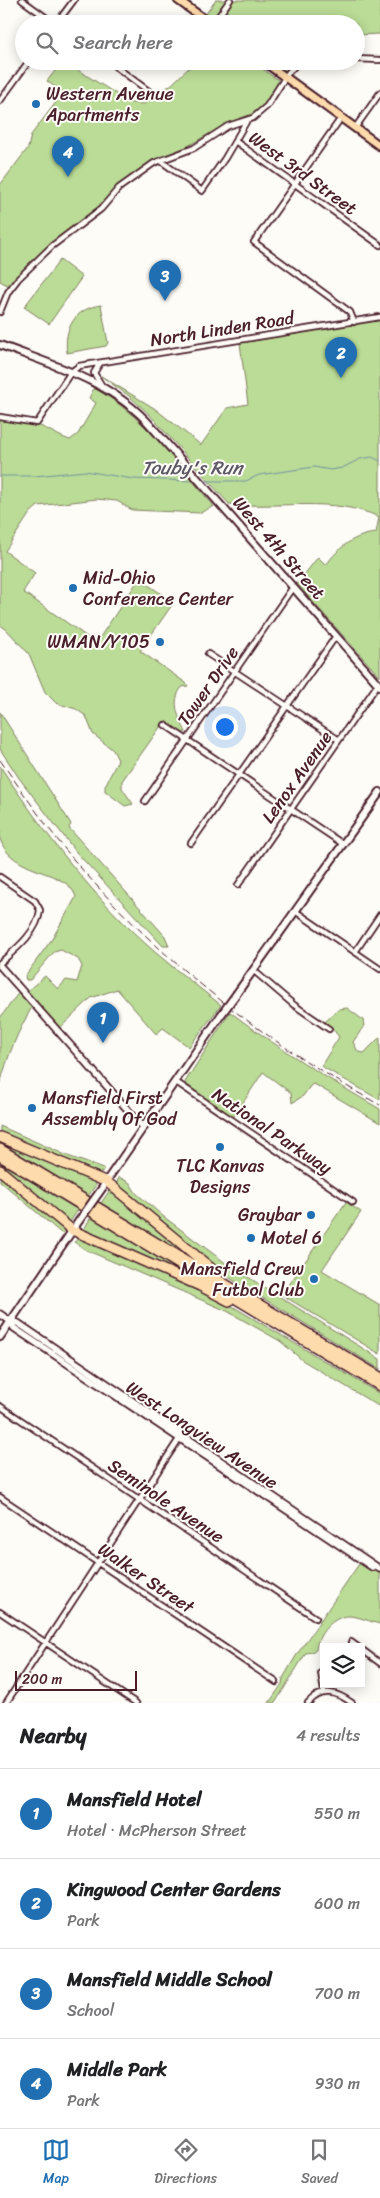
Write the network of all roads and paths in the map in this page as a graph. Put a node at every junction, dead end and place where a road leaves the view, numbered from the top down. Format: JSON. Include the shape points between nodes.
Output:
{"nodes":[{"id":1,"x":22,"y":0,"type":"edge"},
{"id":2,"x":74,"y":0,"type":"edge"},
{"id":3,"x":178,"y":0,"type":"edge"},
{"id":4,"x":230,"y":0,"type":"edge"},
{"id":5,"x":43,"y":15,"type":"edge"},
{"id":6,"x":63,"y":15,"type":"edge"},
{"id":7,"x":199,"y":15,"type":"edge"},
{"id":8,"x":219,"y":15,"type":"edge"},
{"id":9,"x":365,"y":59,"type":"edge"},
{"id":10,"x":380,"y":60,"type":"edge"},
{"id":11,"x":22,"y":70,"type":"edge"},
{"id":12,"x":121,"y":70,"type":"edge"},
{"id":13,"x":275,"y":70,"type":"edge"},
{"id":14,"x":292,"y":70,"type":"edge"},
{"id":15,"x":286,"y":78,"type":"junction"},
{"id":16,"x":380,"y":93,"type":"edge"},
{"id":17,"x":154,"y":94,"type":"dead end"},
{"id":18,"x":0,"y":101,"type":"edge"},
{"id":19,"x":341,"y":118,"type":"junction"},
{"id":20,"x":246,"y":122,"type":"junction"},
{"id":21,"x":230,"y":125,"type":"junction"},
{"id":22,"x":355,"y":128,"type":"junction"},
{"id":23,"x":236,"y":139,"type":"junction"},
{"id":24,"x":380,"y":146,"type":"edge"},
{"id":25,"x":160,"y":161,"type":"junction"},
{"id":26,"x":295,"y":184,"type":"junction"},
{"id":27,"x":380,"y":245,"type":"edge"},
{"id":28,"x":0,"y":312,"type":"edge"},
{"id":29,"x":380,"y":317,"type":"edge"},
{"id":30,"x":354,"y":322,"type":"junction"},
{"id":31,"x":0,"y":345,"type":"edge"},
{"id":32,"x":101,"y":362,"type":"junction"},
{"id":33,"x":71,"y":372,"type":"junction"},
{"id":34,"x":103,"y":386,"type":"junction"},
{"id":35,"x":0,"y":417,"type":"edge"},
{"id":36,"x":293,"y":587,"type":"junction"},
{"id":37,"x":336,"y":636,"type":"junction"},
{"id":38,"x":208,"y":654,"type":"dead end"},
{"id":39,"x":236,"y":671,"type":"junction"},
{"id":40,"x":379,"y":685,"type":"edge"},
{"id":41,"x":287,"y":705,"type":"junction"},
{"id":42,"x":165,"y":725,"type":"dead end"},
{"id":43,"x":187,"y":740,"type":"junction"},
{"id":44,"x":339,"y":740,"type":"junction"},
{"id":45,"x":239,"y":774,"type":"junction"},
{"id":46,"x":380,"y":792,"type":"edge"},
{"id":47,"x":144,"y":801,"type":"dead end"},
{"id":48,"x":292,"y":809,"type":"junction"},
{"id":49,"x":191,"y":843,"type":"dead end"},
{"id":50,"x":343,"y":844,"type":"junction"},
{"id":51,"x":0,"y":878,"type":"edge"},
{"id":52,"x":238,"y":885,"type":"dead end"},
{"id":53,"x":295,"y":911,"type":"junction"},
{"id":54,"x":380,"y":915,"type":"edge"},
{"id":55,"x":355,"y":952,"type":"junction"},
{"id":56,"x":0,"y":965,"type":"edge"},
{"id":57,"x":380,"y":969,"type":"edge"},
{"id":58,"x":253,"y":970,"type":"junction"},
{"id":59,"x":329,"y":1029,"type":"dead end"},
{"id":60,"x":176,"y":1082,"type":"junction"},
{"id":61,"x":144,"y":1128,"type":"junction"},
{"id":62,"x":0,"y":1137,"type":"edge"},
{"id":63,"x":0,"y":1148,"type":"edge"},
{"id":64,"x":0,"y":1156,"type":"edge"},
{"id":65,"x":0,"y":1170,"type":"edge"},
{"id":66,"x":105,"y":1184,"type":"junction"},
{"id":67,"x":353,"y":1202,"type":"dead end"},
{"id":68,"x":74,"y":1228,"type":"junction"},
{"id":69,"x":0,"y":1314,"type":"edge"},
{"id":70,"x":275,"y":1314,"type":"junction"},
{"id":71,"x":10,"y":1321,"type":"junction"},
{"id":72,"x":0,"y":1336,"type":"edge"},
{"id":73,"x":341,"y":1362,"type":"junction"},
{"id":74,"x":380,"y":1377,"type":"edge"},
{"id":75,"x":380,"y":1386,"type":"edge"},
{"id":76,"x":0,"y":1406,"type":"edge"},
{"id":77,"x":181,"y":1437,"type":"junction"},
{"id":78,"x":0,"y":1497,"type":"edge"},
{"id":79,"x":140,"y":1500,"type":"junction"},
{"id":80,"x":98,"y":1563,"type":"junction"},
{"id":81,"x":380,"y":1570,"type":"edge"},
{"id":82,"x":0,"y":1612,"type":"edge"},
{"id":83,"x":316,"y":1618,"type":"dead end"},
{"id":84,"x":46,"y":1642,"type":"junction"},
{"id":85,"x":365,"y":1652,"type":"edge"},
{"id":86,"x":380,"y":1662,"type":"edge"},
{"id":87,"x":276,"y":1682,"type":"dead end"},
{"id":88,"x":323,"y":1688,"type":"edge"},
{"id":89,"x":324,"y":1692,"type":"junction"},
{"id":90,"x":6,"y":1703,"type":"edge"},
{"id":91,"x":136,"y":1703,"type":"edge"},
{"id":92,"x":308,"y":1703,"type":"edge"},
{"id":93,"x":352,"y":1703,"type":"edge"}],
"edges":[{"from":1,"to":5,"type":"street"},
{"from":2,"to":6,"type":"street"},
{"from":3,"to":7,"type":"main road"},
{"from":4,"to":8,"type":"street"},
{"from":9,"to":10,"type":"street"},
{"from":11,"to":18,"type":"street"},
{"from":12,"to":17,"type":"street"},
{"from":13,"to":15,"type":"main road"},
{"from":14,"to":15,"type":"street"},
{"from":15,"to":19,"type":"main road"},
{"from":15,"to":20,"type":"street","via":[[267,106]]},
{"from":16,"to":22,"type":"street"},
{"from":19,"to":22,"type":"main road"},
{"from":19,"to":26,"type":"street"},
{"from":20,"to":21,"type":"street"},
{"from":20,"to":23,"type":"street"},
{"from":21,"to":23,"type":"street","via":[[238,130]]},
{"from":21,"to":25,"type":"street","via":[[194,148]]},
{"from":22,"to":24,"type":"main road"},
{"from":23,"to":25,"type":"street","via":[[202,191]]},
{"from":23,"to":26,"type":"street","name":"West 3rd Street"},
{"from":25,"to":28,"type":"street","via":[[123,185],[101,209],[42,255],[10,289]]},
{"from":26,"to":27,"type":"street","name":"West 3rd Street"},
{"from":26,"to":30,"type":"street","via":[[254,242],[350,312]]},
{"from":29,"to":30,"type":"street","name":"North Linden Road"},
{"from":30,"to":32,"type":"street","name":"North Linden Road"},
{"from":31,"to":33,"type":"main road","name":"West 4th Street"},
{"from":32,"to":33,"type":"street","name":"North Linden Road","via":[[79,366]]},
{"from":32,"to":34,"type":"street","via":[[94,372]]},
{"from":33,"to":34,"type":"main road","name":"West 4th Street"},
{"from":33,"to":35,"type":"street","via":[[37,423]]},
{"from":34,"to":36,"type":"main road","name":"West 4th Street","via":[[138,412]]},
{"from":36,"to":37,"type":"main road","name":"West 4th Street"},
{"from":36,"to":39,"type":"street","name":"Tower Drive"},
{"from":37,"to":40,"type":"main road","name":"West 4th Street"},
{"from":37,"to":41,"type":"street"},
{"from":38,"to":39,"type":"street"},
{"from":39,"to":41,"type":"street"},
{"from":39,"to":43,"type":"street","name":"Tower Drive"},
{"from":40,"to":44,"type":"street","name":"Lenox Avenue"},
{"from":41,"to":44,"type":"street"},
{"from":41,"to":45,"type":"street"},
{"from":42,"to":43,"type":"street"},
{"from":43,"to":45,"type":"street"},
{"from":43,"to":47,"type":"street","name":"Tower Drive"},
{"from":44,"to":48,"type":"street","name":"Lenox Avenue"},
{"from":45,"to":48,"type":"street"},
{"from":45,"to":49,"type":"street"},
{"from":46,"to":50,"type":"main road"},
{"from":48,"to":50,"type":"street"},
{"from":48,"to":52,"type":"street","name":"Lenox Avenue"},
{"from":50,"to":53,"type":"main road"},
{"from":51,"to":56,"type":"street","via":[[35,901],[40,910],[24,940]]},
{"from":53,"to":55,"type":"street"},
{"from":53,"to":58,"type":"main road"},
{"from":54,"to":55,"type":"street"},
{"from":55,"to":57,"type":"street"},
{"from":56,"to":61,"type":"street"},
{"from":58,"to":59,"type":"street","via":[[294,1005]]},
{"from":58,"to":60,"type":"main road","bridge":true},
{"from":60,"to":61,"type":"main road"},
{"from":60,"to":67,"type":"street","name":"National Parkway"},
{"from":61,"to":66,"type":"main road"},
{"from":62,"to":66,"type":"highway"},
{"from":63,"to":70,"type":"highway"},
{"from":64,"to":73,"type":"highway"},
{"from":65,"to":68,"type":"highway"},
{"from":66,"to":68,"type":"main road","bridge":true},
{"from":66,"to":70,"type":"highway","via":[[205,1264]]},
{"from":68,"to":71,"type":"main road"},
{"from":68,"to":73,"type":"highway","via":[[200,1286]]},
{"from":69,"to":71,"type":"street","name":"West Longview Avenue"},
{"from":70,"to":74,"type":"highway"},
{"from":71,"to":72,"type":"main road"},
{"from":71,"to":77,"type":"street","name":"West Longview Avenue","via":[[14,1328]]},
{"from":73,"to":75,"type":"highway"},
{"from":76,"to":79,"type":"street","name":"Seminole Avenue"},
{"from":77,"to":79,"type":"street"},
{"from":77,"to":81,"type":"street","name":"West Longview Avenue"},
{"from":78,"to":80,"type":"street","name":"Walker Street"},
{"from":79,"to":80,"type":"street"},
{"from":79,"to":83,"type":"street","name":"Seminole Avenue"},
{"from":80,"to":84,"type":"street"},
{"from":80,"to":87,"type":"street","name":"Walker Street"},
{"from":82,"to":84,"type":"street"},
{"from":84,"to":90,"type":"street"},
{"from":84,"to":91,"type":"street"},
{"from":85,"to":86,"type":"street"},
{"from":88,"to":89,"type":"street"},
{"from":89,"to":92,"type":"street"},
{"from":89,"to":93,"type":"street","via":[[340,1694]]}]}
